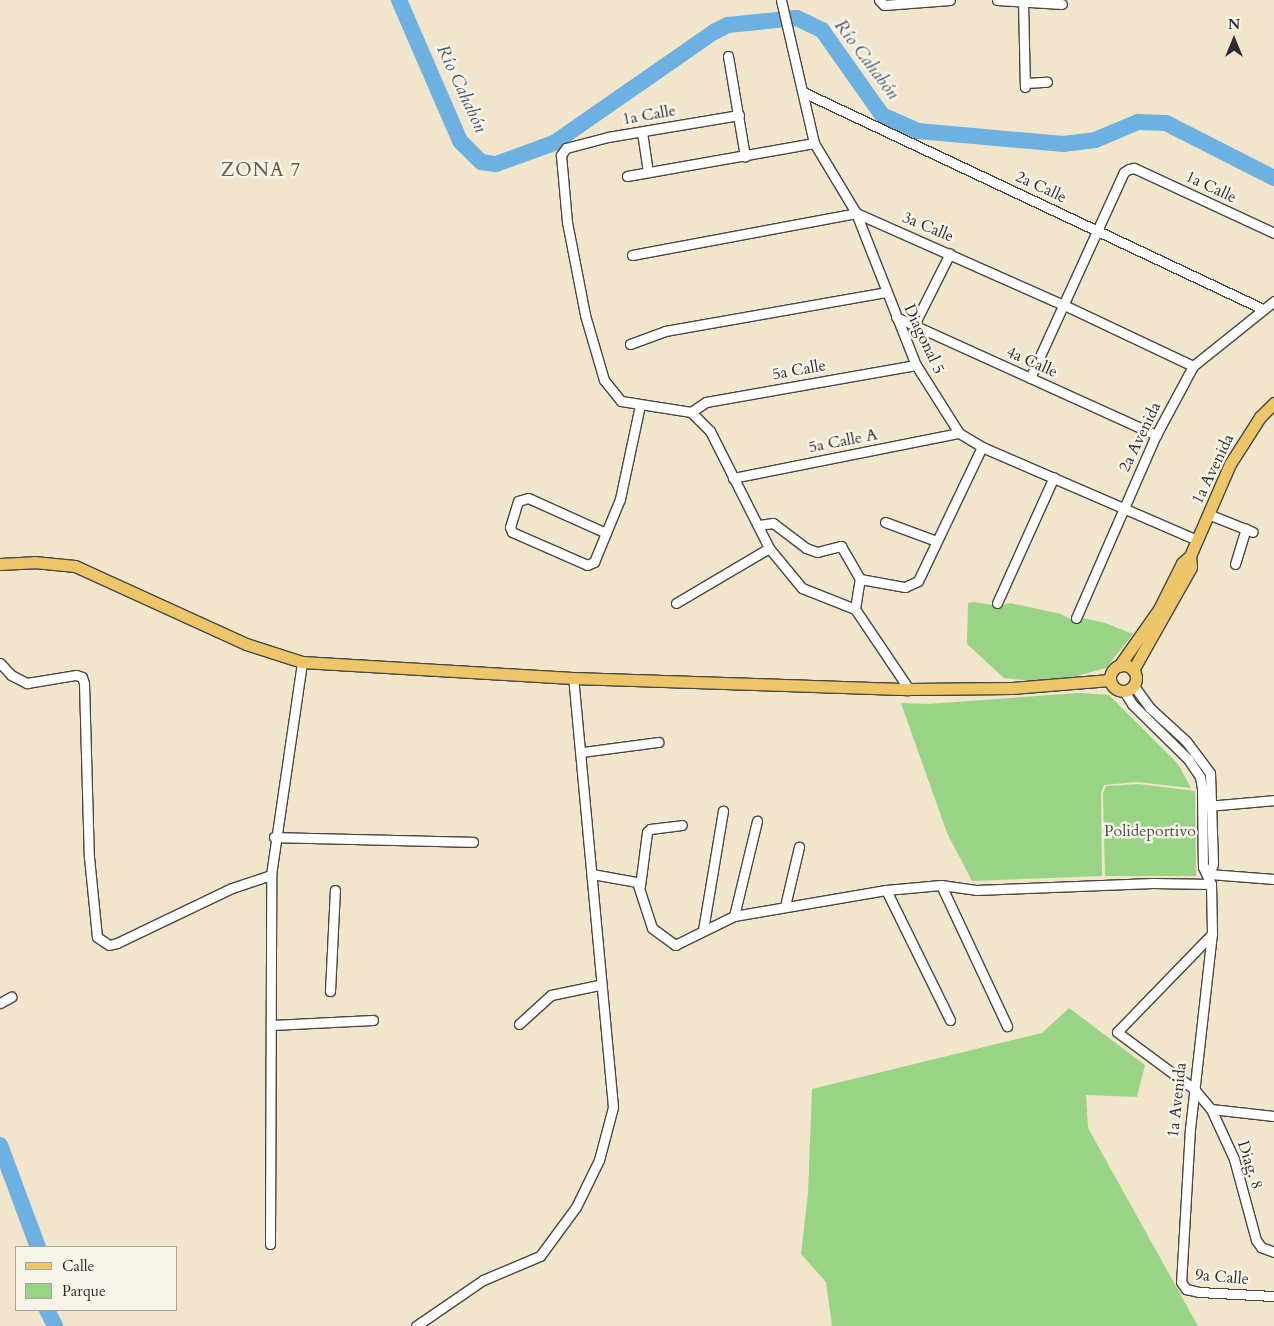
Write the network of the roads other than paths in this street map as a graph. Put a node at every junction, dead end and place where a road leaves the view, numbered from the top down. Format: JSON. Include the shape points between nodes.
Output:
{"nodes":[{"id":1,"x":879,"y":0,"type":"edge"},
{"id":2,"x":950,"y":0,"type":"edge"},
{"id":3,"x":997,"y":0,"type":"edge"},
{"id":4,"x":1023,"y":1,"type":"junction"},
{"id":5,"x":781,"y":2,"type":"edge"},
{"id":6,"x":1062,"y":4,"type":"dead end"},
{"id":7,"x":728,"y":56,"type":"dead end"},
{"id":8,"x":1047,"y":82,"type":"dead end"},
{"id":9,"x":805,"y":93,"type":"junction"},
{"id":10,"x":739,"y":115,"type":"junction"},
{"id":11,"x":642,"y":132,"type":"junction"},
{"id":12,"x":814,"y":143,"type":"junction"},
{"id":13,"x":744,"y":157,"type":"junction"},
{"id":14,"x":648,"y":172,"type":"junction"},
{"id":15,"x":628,"y":176,"type":"dead end"},
{"id":16,"x":856,"y":213,"type":"junction"},
{"id":17,"x":1098,"y":230,"type":"junction"},
{"id":18,"x":1274,"y":233,"type":"edge"},
{"id":19,"x":950,"y":253,"type":"junction"},
{"id":20,"x":632,"y":254,"type":"dead end"},
{"id":21,"x":886,"y":292,"type":"junction"},
{"id":22,"x":1274,"y":301,"type":"edge"},
{"id":23,"x":1064,"y":305,"type":"junction"},
{"id":24,"x":1263,"y":309,"type":"junction"},
{"id":25,"x":896,"y":317,"type":"junction"},
{"id":26,"x":914,"y":325,"type":"junction"},
{"id":27,"x":630,"y":344,"type":"dead end"},
{"id":28,"x":916,"y":365,"type":"junction"},
{"id":29,"x":1193,"y":366,"type":"junction"},
{"id":30,"x":1030,"y":378,"type":"junction"},
{"id":31,"x":1274,"y":403,"type":"edge"},
{"id":32,"x":640,"y":405,"type":"junction"},
{"id":33,"x":691,"y":412,"type":"junction"},
{"id":34,"x":959,"y":433,"type":"junction"},
{"id":35,"x":1156,"y":435,"type":"junction"},
{"id":36,"x":982,"y":447,"type":"junction"},
{"id":37,"x":1054,"y":477,"type":"junction"},
{"id":38,"x":732,"y":478,"type":"junction"},
{"id":39,"x":1124,"y":508,"type":"junction"},
{"id":40,"x":1208,"y":514,"type":"junction"},
{"id":41,"x":885,"y":522,"type":"dead end"},
{"id":42,"x":758,"y":525,"type":"junction"},
{"id":43,"x":606,"y":533,"type":"junction"},
{"id":44,"x":1197,"y":540,"type":"junction"},
{"id":45,"x":936,"y":541,"type":"junction"},
{"id":46,"x":770,"y":548,"type":"junction"},
{"id":47,"x":1190,"y":556,"type":"junction"},
{"id":48,"x":0,"y":564,"type":"edge"},
{"id":49,"x":1235,"y":564,"type":"dead end"},
{"id":50,"x":860,"y":579,"type":"junction"},
{"id":51,"x":676,"y":604,"type":"dead end"},
{"id":52,"x":997,"y":604,"type":"dead end"},
{"id":53,"x":855,"y":609,"type":"junction"},
{"id":54,"x":1076,"y":618,"type":"dead end"},
{"id":55,"x":302,"y":662,"type":"junction"},
{"id":56,"x":0,"y":663,"type":"edge"},
{"id":57,"x":1119,"y":666,"type":"junction"},
{"id":58,"x":1133,"y":670,"type":"junction"},
{"id":59,"x":573,"y":678,"type":"junction"},
{"id":60,"x":1110,"y":680,"type":"junction"},
{"id":61,"x":1129,"y":688,"type":"junction"},
{"id":62,"x":909,"y":689,"type":"junction"},
{"id":63,"x":658,"y":742,"type":"dead end"},
{"id":64,"x":582,"y":752,"type":"junction"},
{"id":65,"x":1274,"y":800,"type":"edge"},
{"id":66,"x":1207,"y":806,"type":"junction"},
{"id":67,"x":723,"y":811,"type":"dead end"},
{"id":68,"x":757,"y":821,"type":"dead end"},
{"id":69,"x":682,"y":825,"type":"dead end"},
{"id":70,"x":274,"y":837,"type":"junction"},
{"id":71,"x":473,"y":842,"type":"dead end"},
{"id":72,"x":799,"y":847,"type":"dead end"},
{"id":73,"x":592,"y":874,"type":"junction"},
{"id":74,"x":1209,"y":874,"type":"junction"},
{"id":75,"x":271,"y":875,"type":"junction"},
{"id":76,"x":1274,"y":879,"type":"edge"},
{"id":77,"x":941,"y":884,"type":"junction"},
{"id":78,"x":1211,"y":884,"type":"junction"},
{"id":79,"x":640,"y":886,"type":"junction"},
{"id":80,"x":335,"y":890,"type":"dead end"},
{"id":81,"x":886,"y":890,"type":"junction"},
{"id":82,"x":785,"y":906,"type":"junction"},
{"id":83,"x":734,"y":916,"type":"junction"},
{"id":84,"x":703,"y":930,"type":"junction"},
{"id":85,"x":1212,"y":934,"type":"junction"},
{"id":86,"x":599,"y":984,"type":"junction"},
{"id":87,"x":330,"y":991,"type":"dead end"},
{"id":88,"x":11,"y":997,"type":"dead end"},
{"id":89,"x":0,"y":1003,"type":"edge"},
{"id":90,"x":373,"y":1020,"type":"dead end"},
{"id":91,"x":950,"y":1020,"type":"dead end"},
{"id":92,"x":520,"y":1024,"type":"dead end"},
{"id":93,"x":272,"y":1025,"type":"junction"},
{"id":94,"x":1007,"y":1026,"type":"dead end"},
{"id":95,"x":1194,"y":1089,"type":"junction"},
{"id":96,"x":1211,"y":1109,"type":"junction"},
{"id":97,"x":1274,"y":1116,"type":"edge"},
{"id":98,"x":270,"y":1244,"type":"dead end"},
{"id":99,"x":1274,"y":1252,"type":"edge"},
{"id":100,"x":1179,"y":1272,"type":"joint"},
{"id":101,"x":1274,"y":1296,"type":"edge"},
{"id":102,"x":416,"y":1326,"type":"edge"}],
"edges":[{"from":1,"to":2,"type":"street","via":[[884,6]]},
{"from":3,"to":4,"type":"street"},
{"from":4,"to":6,"type":"street"},
{"from":4,"to":8,"type":"street","via":[[1025,85]]},
{"from":5,"to":9,"type":"street","name":"Diagonal 5"},
{"from":7,"to":10,"type":"street"},
{"from":9,"to":12,"type":"street","name":"Diagonal 5"},
{"from":9,"to":17,"type":"street","name":"2a Calle"},
{"from":10,"to":11,"type":"street","name":"1a Calle"},
{"from":10,"to":13,"type":"street"},
{"from":11,"to":14,"type":"street"},
{"from":11,"to":32,"type":"street","name":"1a Calle","via":[[566,148],[561,155],[568,222],[588,324],[604,380],[622,401]]},
{"from":12,"to":13,"type":"street"},
{"from":12,"to":16,"type":"street","name":"Diagonal 5"},
{"from":13,"to":14,"type":"street"},
{"from":14,"to":15,"type":"street"},
{"from":16,"to":19,"type":"street","name":"3a Calle"},
{"from":16,"to":20,"type":"street"},
{"from":16,"to":21,"type":"street","name":"Diagonal 5"},
{"from":17,"to":18,"type":"street","name":"1a Calle","via":[[1124,172],[1134,168]]},
{"from":17,"to":23,"type":"street"},
{"from":17,"to":24,"type":"street","name":"2a Calle"},
{"from":19,"to":23,"type":"street","name":"3a Calle"},
{"from":19,"to":26,"type":"street"},
{"from":21,"to":25,"type":"street","name":"Diagonal 5"},
{"from":21,"to":27,"type":"street","via":[[665,330]]},
{"from":22,"to":24,"type":"street","name":"2a Avenida"},
{"from":23,"to":29,"type":"street","name":"3a Calle"},
{"from":23,"to":30,"type":"street"},
{"from":24,"to":29,"type":"street","name":"2a Avenida"},
{"from":25,"to":26,"type":"street","name":"4a Calle"},
{"from":25,"to":28,"type":"street","name":"Diagonal 5"},
{"from":26,"to":30,"type":"street","name":"4a Calle"},
{"from":28,"to":33,"type":"street","name":"5a Calle","via":[[706,402]]},
{"from":28,"to":34,"type":"street","name":"Diagonal 5"},
{"from":29,"to":35,"type":"street","name":"2a Avenida"},
{"from":30,"to":35,"type":"street","name":"4a Calle"},
{"from":31,"to":40,"type":"main road","name":"1a Avenida","via":[[1260,417],[1230,464]]},
{"from":32,"to":33,"type":"street"},
{"from":32,"to":43,"type":"street","via":[[620,500]]},
{"from":33,"to":38,"type":"street","via":[[710,430]]},
{"from":34,"to":36,"type":"street","name":"Diagonal 5"},
{"from":34,"to":38,"type":"street","name":"5a Calle A"},
{"from":35,"to":39,"type":"street","name":"2a Avenida"},
{"from":36,"to":37,"type":"street","name":"Diagonal 5"},
{"from":36,"to":45,"type":"street"},
{"from":37,"to":39,"type":"street","name":"Diagonal 5"},
{"from":37,"to":52,"type":"street"},
{"from":38,"to":42,"type":"street"},
{"from":39,"to":44,"type":"street","name":"Diagonal 5"},
{"from":39,"to":54,"type":"street","name":"2a Avenida"},
{"from":40,"to":44,"type":"main road","name":"1a Avenida"},
{"from":40,"to":49,"type":"street","via":[[1250,530]]},
{"from":41,"to":45,"type":"street"},
{"from":42,"to":46,"type":"street"},
{"from":42,"to":50,"type":"street","via":[[773,523],[806,548],[817,552],[841,546]]},
{"from":43,"to":43,"type":"street","via":[[594,562],[587,565],[512,532],[510,527],[518,501],[528,498]]},
{"from":44,"to":47,"type":"main road","name":"1a Avenida"},
{"from":45,"to":50,"type":"street","via":[[918,581],[912,585]]},
{"from":46,"to":51,"type":"street"},
{"from":46,"to":53,"type":"street","via":[[802,588]]},
{"from":47,"to":57,"type":"main road","name":"1a Avenida","via":[[1182,563],[1159,609]]},
{"from":47,"to":58,"type":"main road","name":"1a Avenida","via":[[1191,566]]},
{"from":48,"to":55,"type":"main road","via":[[34,562],[75,566],[246,644]]},
{"from":50,"to":53,"type":"street"},
{"from":53,"to":62,"type":"street"},
{"from":55,"to":59,"type":"main road"},
{"from":55,"to":70,"type":"street"},
{"from":56,"to":75,"type":"street","via":[[11,675],[27,683],[76,674],[82,677],[97,937],[109,945],[117,943],[232,888]]},
{"from":57,"to":58,"type":"main road"},
{"from":57,"to":60,"type":"main road","via":[[1112,672]]},
{"from":58,"to":61,"type":"main road","via":[[1136,677]]},
{"from":59,"to":62,"type":"main road"},
{"from":59,"to":64,"type":"street"},
{"from":60,"to":61,"type":"main road","via":[[1115,688]]},
{"from":60,"to":62,"type":"main road","via":[[1012,688]]},
{"from":61,"to":66,"type":"street","via":[[1132,704],[1195,769]]},
{"from":63,"to":64,"type":"street"},
{"from":64,"to":73,"type":"street"},
{"from":65,"to":66,"type":"street"},
{"from":66,"to":74,"type":"street","via":[[1213,864]]},
{"from":67,"to":84,"type":"street"},
{"from":68,"to":83,"type":"street"},
{"from":69,"to":79,"type":"street","via":[[647,832]]},
{"from":70,"to":71,"type":"street"},
{"from":70,"to":75,"type":"street"},
{"from":72,"to":82,"type":"street"},
{"from":73,"to":79,"type":"street","via":[[631,879]]},
{"from":73,"to":86,"type":"street"},
{"from":74,"to":76,"type":"street"},
{"from":74,"to":78,"type":"street","name":"1a Avenida"},
{"from":75,"to":93,"type":"street"},
{"from":77,"to":78,"type":"street","via":[[976,890]]},
{"from":77,"to":81,"type":"street"},
{"from":77,"to":94,"type":"street"},
{"from":78,"to":85,"type":"street","name":"1a Avenida"},
{"from":79,"to":84,"type":"street","via":[[648,921],[663,938],[676,945]]},
{"from":80,"to":87,"type":"street"},
{"from":81,"to":82,"type":"street"},
{"from":81,"to":91,"type":"street"},
{"from":82,"to":83,"type":"street"},
{"from":83,"to":84,"type":"street"},
{"from":85,"to":95,"type":"street","name":"1a Avenida"},
{"from":85,"to":95,"type":"street","name":"Diag. 8","via":[[1116,1032]]},
{"from":86,"to":92,"type":"street","via":[[551,995]]},
{"from":86,"to":102,"type":"street","via":[[613,1107],[599,1160],[576,1207],[540,1256],[483,1280]]},
{"from":88,"to":89,"type":"street"},
{"from":90,"to":93,"type":"street"},
{"from":93,"to":98,"type":"street"},
{"from":95,"to":96,"type":"street","name":"Diag. 8"},
{"from":95,"to":100,"type":"street","name":"1a Avenida"},
{"from":96,"to":97,"type":"street"},
{"from":96,"to":99,"type":"street","name":"Diag. 8","via":[[1234,1159],[1256,1240],[1261,1248]]},
{"from":100,"to":101,"type":"street","name":"9a Calle","via":[[1186,1289]]}]}
